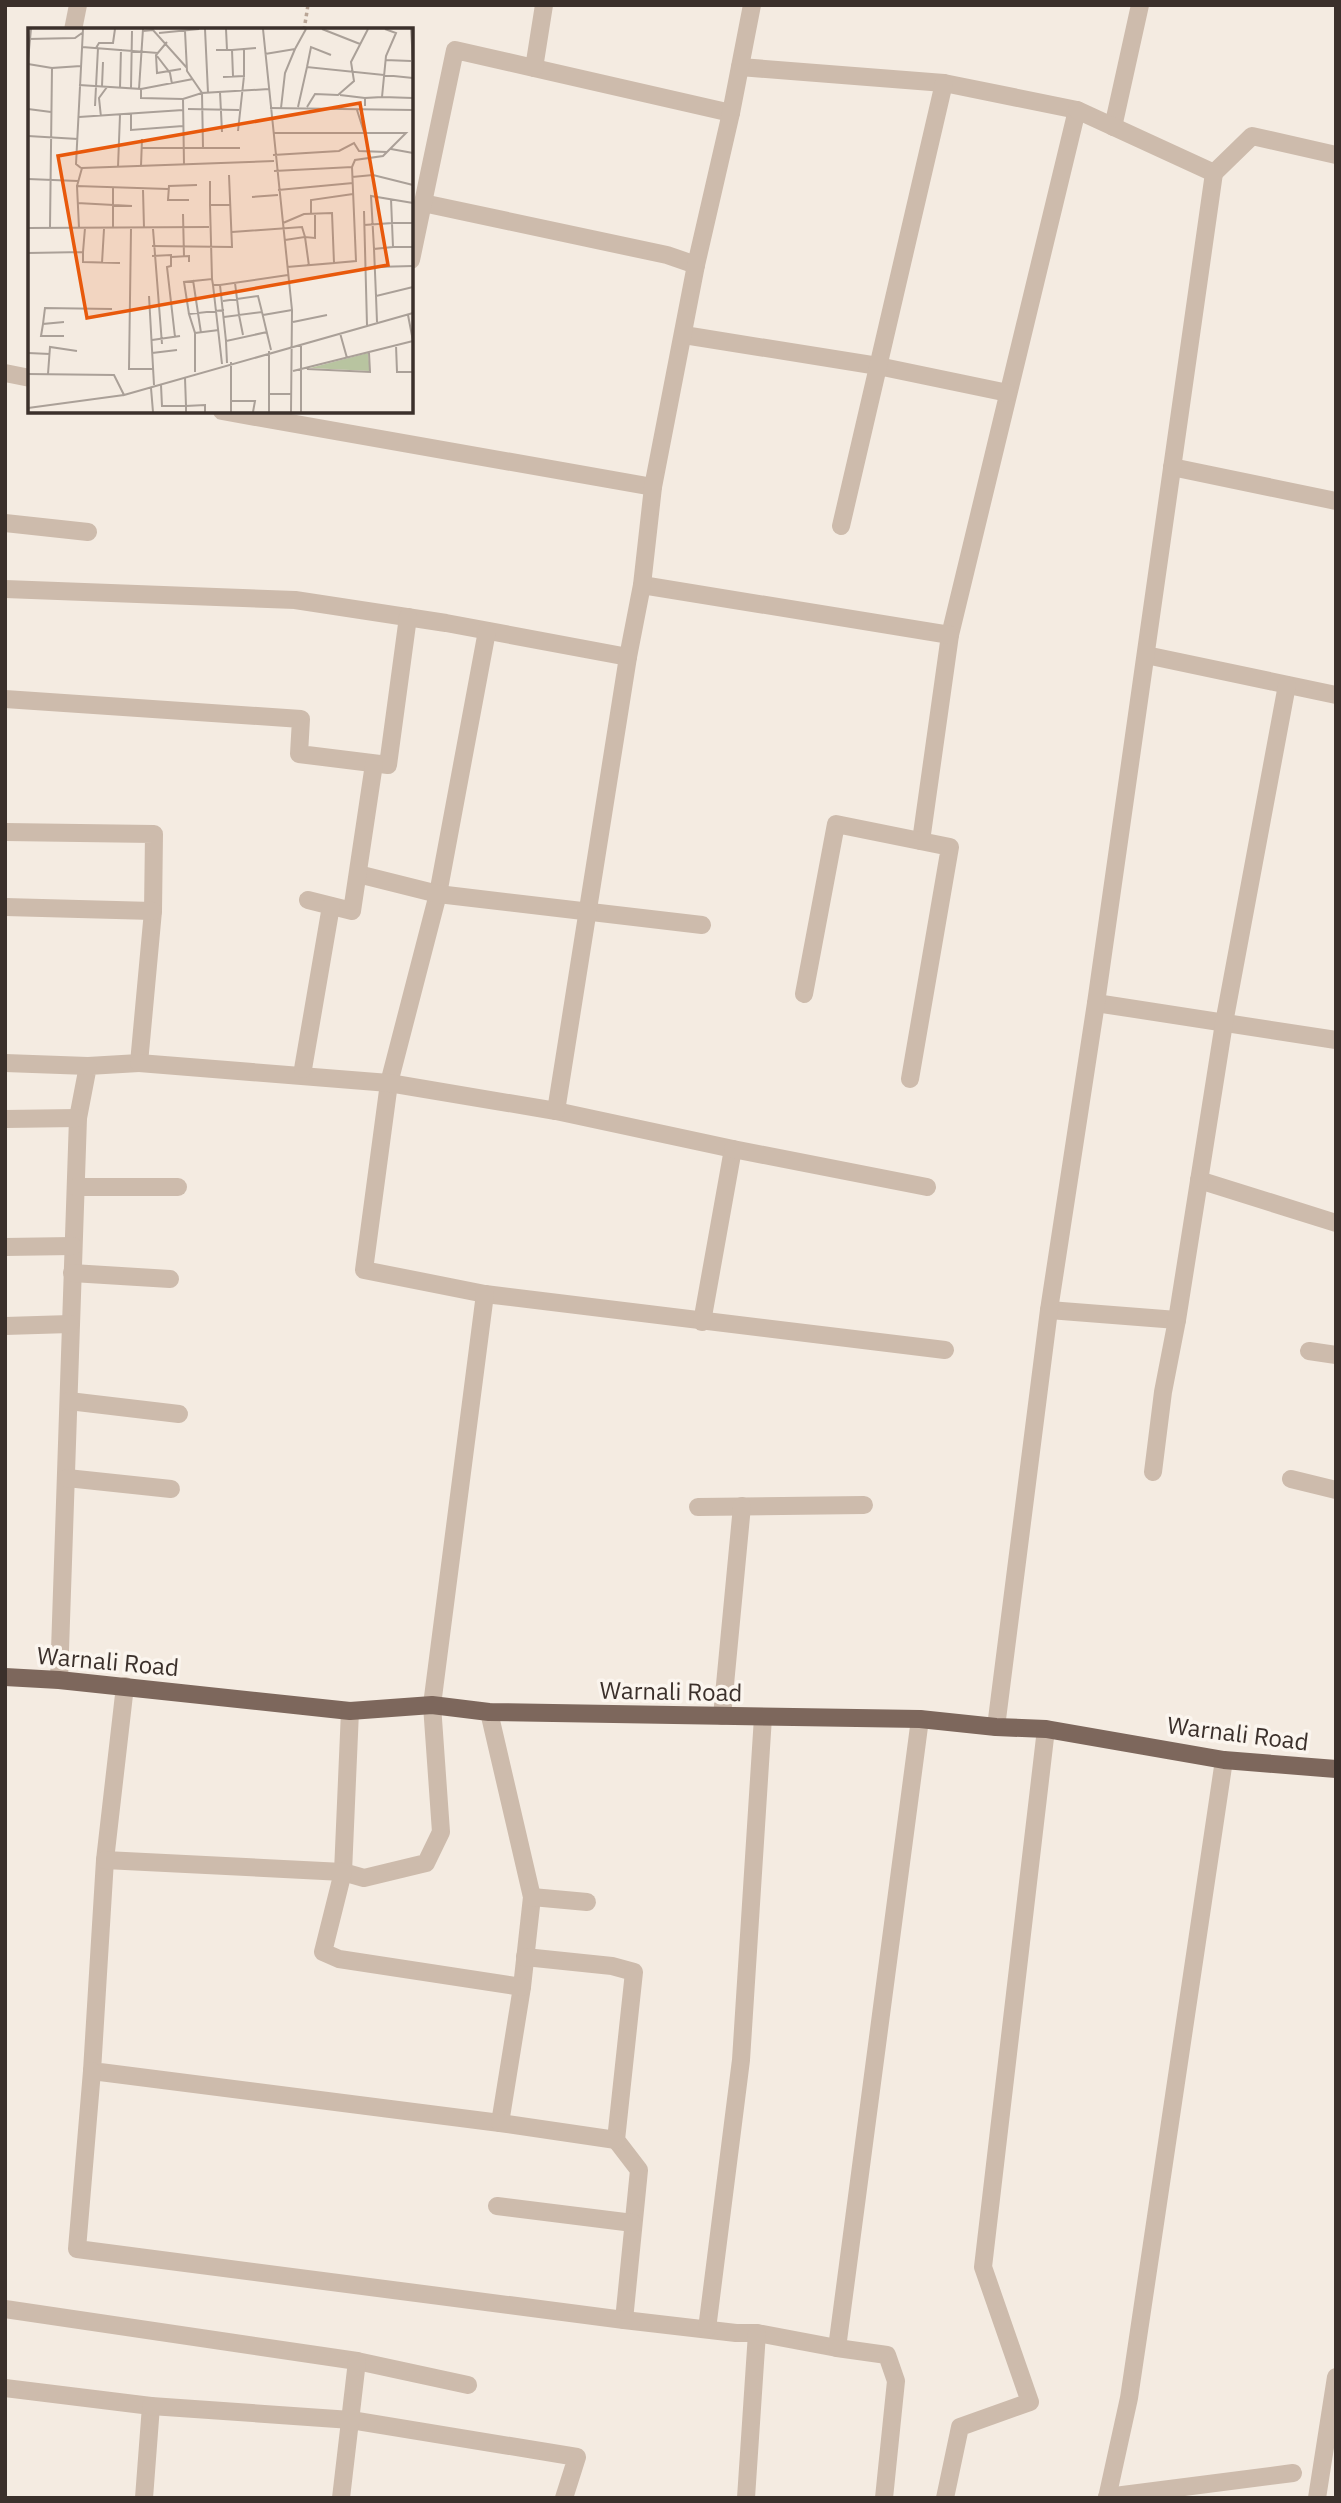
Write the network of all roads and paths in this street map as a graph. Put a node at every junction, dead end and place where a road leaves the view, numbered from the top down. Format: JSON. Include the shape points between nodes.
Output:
{"nodes":[{"id":1,"x":78,"y":5,"type":"edge"},
{"id":2,"x":308,"y":5,"type":"edge"},
{"id":3,"x":544,"y":5,"type":"edge"},
{"id":4,"x":752,"y":5,"type":"edge"},
{"id":5,"x":1140,"y":5,"type":"edge"},
{"id":6,"x":73,"y":28,"type":"edge"},
{"id":7,"x":304,"y":28,"type":"edge"},
{"id":8,"x":740,"y":67,"type":"junction"},
{"id":9,"x":534,"y":68,"type":"junction"},
{"id":10,"x":944,"y":83,"type":"junction"},
{"id":11,"x":1077,"y":110,"type":"junction"},
{"id":12,"x":732,"y":113,"type":"junction"},
{"id":13,"x":1113,"y":127,"type":"junction"},
{"id":14,"x":1336,"y":155,"type":"edge"},
{"id":15,"x":1214,"y":173,"type":"junction"},
{"id":16,"x":423,"y":203,"type":"junction"},
{"id":17,"x":413,"y":250,"type":"edge"},
{"id":18,"x":696,"y":265,"type":"junction"},
{"id":19,"x":684,"y":335,"type":"junction"},
{"id":20,"x":878,"y":366,"type":"junction"},
{"id":21,"x":5,"y":373,"type":"edge"},
{"id":22,"x":28,"y":377,"type":"edge"},
{"id":23,"x":1008,"y":393,"type":"junction"},
{"id":24,"x":233,"y":413,"type":"edge"},
{"id":25,"x":1172,"y":467,"type":"junction"},
{"id":26,"x":653,"y":487,"type":"junction"},
{"id":27,"x":1336,"y":501,"type":"edge"},
{"id":28,"x":5,"y":523,"type":"edge"},
{"id":29,"x":841,"y":526,"type":"dead end"},
{"id":30,"x":88,"y":532,"type":"dead end"},
{"id":31,"x":642,"y":585,"type":"junction"},
{"id":32,"x":5,"y":589,"type":"edge"},
{"id":33,"x":408,"y":617,"type":"junction"},
{"id":34,"x":487,"y":631,"type":"junction"},
{"id":35,"x":950,"y":635,"type":"junction"},
{"id":36,"x":1146,"y":655,"type":"junction"},
{"id":37,"x":628,"y":657,"type":"junction"},
{"id":38,"x":1287,"y":685,"type":"junction"},
{"id":39,"x":1336,"y":695,"type":"edge"},
{"id":40,"x":5,"y":699,"type":"edge"},
{"id":41,"x":374,"y":764,"type":"junction"},
{"id":42,"x":5,"y":832,"type":"edge"},
{"id":43,"x":920,"y":841,"type":"junction"},
{"id":44,"x":358,"y":874,"type":"junction"},
{"id":45,"x":439,"y":894,"type":"junction"},
{"id":46,"x":308,"y":900,"type":"dead end"},
{"id":47,"x":331,"y":906,"type":"junction"},
{"id":48,"x":5,"y":907,"type":"edge"},
{"id":49,"x":153,"y":911,"type":"junction"},
{"id":50,"x":587,"y":912,"type":"junction"},
{"id":51,"x":702,"y":925,"type":"dead end"},
{"id":52,"x":804,"y":994,"type":"dead end"},
{"id":53,"x":1096,"y":1003,"type":"junction"},
{"id":54,"x":1224,"y":1023,"type":"junction"},
{"id":55,"x":1336,"y":1040,"type":"edge"},
{"id":56,"x":5,"y":1063,"type":"edge"},
{"id":57,"x":139,"y":1063,"type":"junction"},
{"id":58,"x":88,"y":1066,"type":"junction"},
{"id":59,"x":303,"y":1069,"type":"dead end"},
{"id":60,"x":910,"y":1079,"type":"dead end"},
{"id":61,"x":389,"y":1083,"type":"junction"},
{"id":62,"x":556,"y":1111,"type":"junction"},
{"id":63,"x":78,"y":1118,"type":"junction"},
{"id":64,"x":5,"y":1119,"type":"edge"},
{"id":65,"x":733,"y":1149,"type":"junction"},
{"id":66,"x":1199,"y":1180,"type":"junction"},
{"id":67,"x":927,"y":1186,"type":"dead end"},
{"id":68,"x":75,"y":1187,"type":"junction"},
{"id":69,"x":178,"y":1187,"type":"dead end"},
{"id":70,"x":1336,"y":1223,"type":"edge"},
{"id":71,"x":73,"y":1246,"type":"junction"},
{"id":72,"x":5,"y":1247,"type":"edge"},
{"id":73,"x":72,"y":1273,"type":"junction"},
{"id":74,"x":170,"y":1279,"type":"dead end"},
{"id":75,"x":485,"y":1294,"type":"junction"},
{"id":76,"x":1049,"y":1310,"type":"junction"},
{"id":77,"x":1177,"y":1320,"type":"junction"},
{"id":78,"x":702,"y":1322,"type":"junction"},
{"id":79,"x":70,"y":1324,"type":"junction"},
{"id":80,"x":5,"y":1326,"type":"edge"},
{"id":81,"x":946,"y":1350,"type":"dead end"},
{"id":82,"x":1309,"y":1351,"type":"dead end"},
{"id":83,"x":1336,"y":1355,"type":"edge"},
{"id":84,"x":69,"y":1401,"type":"junction"},
{"id":85,"x":179,"y":1414,"type":"dead end"},
{"id":86,"x":1153,"y":1472,"type":"dead end"},
{"id":87,"x":67,"y":1478,"type":"junction"},
{"id":88,"x":1291,"y":1479,"type":"dead end"},
{"id":89,"x":171,"y":1489,"type":"dead end"},
{"id":90,"x":1336,"y":1490,"type":"edge"},
{"id":91,"x":863,"y":1505,"type":"dead end"},
{"id":92,"x":742,"y":1506,"type":"junction"},
{"id":93,"x":698,"y":1507,"type":"dead end"},
{"id":94,"x":5,"y":1677,"type":"edge"},
{"id":95,"x":59,"y":1680,"type":"junction"},
{"id":96,"x":125,"y":1686,"type":"junction"},
{"id":97,"x":432,"y":1704,"type":"junction"},
{"id":98,"x":350,"y":1710,"type":"junction"},
{"id":99,"x":489,"y":1713,"type":"junction"},
{"id":100,"x":722,"y":1716,"type":"junction"},
{"id":101,"x":763,"y":1717,"type":"junction"},
{"id":102,"x":920,"y":1720,"type":"junction"},
{"id":103,"x":996,"y":1727,"type":"junction"},
{"id":104,"x":1046,"y":1729,"type":"junction"},
{"id":105,"x":1224,"y":1760,"type":"junction"},
{"id":106,"x":1336,"y":1769,"type":"edge"},
{"id":107,"x":105,"y":1860,"type":"junction"},
{"id":108,"x":343,"y":1872,"type":"junction"},
{"id":109,"x":533,"y":1898,"type":"junction"},
{"id":110,"x":587,"y":1902,"type":"dead end"},
{"id":111,"x":525,"y":1957,"type":"junction"},
{"id":112,"x":522,"y":1987,"type":"junction"},
{"id":113,"x":92,"y":2071,"type":"junction"},
{"id":114,"x":500,"y":2123,"type":"junction"},
{"id":115,"x":616,"y":2140,"type":"junction"},
{"id":116,"x":498,"y":2206,"type":"dead end"},
{"id":117,"x":633,"y":2223,"type":"junction"},
{"id":118,"x":5,"y":2309,"type":"edge"},
{"id":119,"x":624,"y":2320,"type":"junction"},
{"id":120,"x":707,"y":2329,"type":"junction"},
{"id":121,"x":757,"y":2333,"type":"junction"},
{"id":122,"x":837,"y":2348,"type":"junction"},
{"id":123,"x":357,"y":2361,"type":"junction"},
{"id":124,"x":1336,"y":2377,"type":"edge"},
{"id":125,"x":468,"y":2385,"type":"dead end"},
{"id":126,"x":5,"y":2388,"type":"edge"},
{"id":127,"x":151,"y":2406,"type":"junction"},
{"id":128,"x":351,"y":2420,"type":"junction"},
{"id":129,"x":1293,"y":2473,"type":"dead end"},
{"id":130,"x":144,"y":2498,"type":"edge"},
{"id":131,"x":341,"y":2498,"type":"edge"},
{"id":132,"x":564,"y":2498,"type":"edge"},
{"id":133,"x":746,"y":2498,"type":"edge"},
{"id":134,"x":884,"y":2498,"type":"edge"},
{"id":135,"x":945,"y":2498,"type":"edge"},
{"id":136,"x":1107,"y":2498,"type":"edge"},
{"id":137,"x":1317,"y":2498,"type":"edge"}],
"edges":[{"from":1,"to":6,"type":"street"},
{"from":2,"to":7,"type":"path"},
{"from":3,"to":9,"type":"street"},
{"from":4,"to":8,"type":"street"},
{"from":5,"to":13,"type":"street"},
{"from":8,"to":10,"type":"street"},
{"from":8,"to":12,"type":"street"},
{"from":9,"to":12,"type":"street"},
{"from":9,"to":16,"type":"street","via":[[455,50]]},
{"from":10,"to":11,"type":"street"},
{"from":10,"to":20,"type":"street"},
{"from":11,"to":13,"type":"street"},
{"from":11,"to":23,"type":"street"},
{"from":12,"to":18,"type":"street"},
{"from":13,"to":15,"type":"street"},
{"from":14,"to":15,"type":"street","via":[[1252,136]]},
{"from":15,"to":25,"type":"street"},
{"from":16,"to":17,"type":"street"},
{"from":16,"to":18,"type":"street","via":[[667,254]]},
{"from":18,"to":19,"type":"street"},
{"from":19,"to":20,"type":"street"},
{"from":19,"to":26,"type":"street"},
{"from":20,"to":23,"type":"street"},
{"from":20,"to":29,"type":"street"},
{"from":21,"to":22,"type":"street"},
{"from":23,"to":35,"type":"street"},
{"from":24,"to":26,"type":"street"},
{"from":25,"to":27,"type":"street"},
{"from":25,"to":36,"type":"street"},
{"from":26,"to":31,"type":"street"},
{"from":28,"to":30,"type":"street"},
{"from":31,"to":35,"type":"street"},
{"from":31,"to":37,"type":"street"},
{"from":32,"to":33,"type":"street","via":[[295,600]]},
{"from":33,"to":34,"type":"street"},
{"from":33,"to":41,"type":"street","via":[[388,765]]},
{"from":34,"to":37,"type":"street"},
{"from":34,"to":45,"type":"street"},
{"from":35,"to":43,"type":"street"},
{"from":36,"to":38,"type":"street"},
{"from":36,"to":53,"type":"street"},
{"from":37,"to":50,"type":"street"},
{"from":38,"to":39,"type":"street"},
{"from":38,"to":54,"type":"street"},
{"from":40,"to":41,"type":"street","via":[[301,719],[299,754]]},
{"from":41,"to":44,"type":"street"},
{"from":42,"to":49,"type":"street","via":[[154,834]]},
{"from":43,"to":52,"type":"street","via":[[836,824]]},
{"from":43,"to":60,"type":"street","via":[[950,847]]},
{"from":44,"to":45,"type":"street"},
{"from":44,"to":47,"type":"street","via":[[352,911]]},
{"from":45,"to":50,"type":"street"},
{"from":45,"to":61,"type":"street"},
{"from":46,"to":47,"type":"street"},
{"from":47,"to":59,"type":"street"},
{"from":48,"to":49,"type":"street"},
{"from":49,"to":57,"type":"street"},
{"from":50,"to":51,"type":"street"},
{"from":50,"to":62,"type":"street"},
{"from":53,"to":54,"type":"street"},
{"from":53,"to":76,"type":"street"},
{"from":54,"to":55,"type":"street"},
{"from":54,"to":66,"type":"street"},
{"from":56,"to":58,"type":"street"},
{"from":57,"to":58,"type":"street"},
{"from":57,"to":61,"type":"street"},
{"from":58,"to":63,"type":"street"},
{"from":61,"to":62,"type":"street"},
{"from":61,"to":75,"type":"street","via":[[364,1270]]},
{"from":62,"to":65,"type":"street"},
{"from":63,"to":64,"type":"street"},
{"from":63,"to":68,"type":"street"},
{"from":65,"to":67,"type":"street"},
{"from":65,"to":78,"type":"street"},
{"from":66,"to":70,"type":"street"},
{"from":66,"to":77,"type":"street"},
{"from":68,"to":69,"type":"street"},
{"from":68,"to":71,"type":"street"},
{"from":71,"to":72,"type":"street"},
{"from":71,"to":73,"type":"street"},
{"from":73,"to":74,"type":"street"},
{"from":73,"to":79,"type":"street"},
{"from":75,"to":78,"type":"street"},
{"from":75,"to":97,"type":"street"},
{"from":76,"to":77,"type":"street"},
{"from":76,"to":103,"type":"street"},
{"from":77,"to":86,"type":"street"},
{"from":78,"to":81,"type":"street"},
{"from":79,"to":80,"type":"street"},
{"from":79,"to":84,"type":"street"},
{"from":82,"to":83,"type":"street"},
{"from":84,"to":85,"type":"street"},
{"from":84,"to":87,"type":"street"},
{"from":87,"to":89,"type":"street"},
{"from":87,"to":95,"type":"street"},
{"from":88,"to":90,"type":"street"},
{"from":91,"to":92,"type":"street"},
{"from":92,"to":93,"type":"street"},
{"from":92,"to":100,"type":"street"},
{"from":94,"to":95,"type":"main road","name":"Warnali Road"},
{"from":95,"to":96,"type":"main road","name":"Warnali Road"},
{"from":96,"to":98,"type":"main road","name":"Warnali Road"},
{"from":96,"to":107,"type":"street"},
{"from":97,"to":98,"type":"main road","name":"Warnali Road"},
{"from":97,"to":99,"type":"main road","name":"Warnali Road"},
{"from":97,"to":108,"type":"street","via":[[441,1832],[426,1863],[364,1878]]},
{"from":98,"to":108,"type":"street"},
{"from":99,"to":100,"type":"main road","name":"Warnali Road"},
{"from":99,"to":109,"type":"street"},
{"from":100,"to":101,"type":"main road","name":"Warnali Road"},
{"from":101,"to":102,"type":"main road","name":"Warnali Road"},
{"from":101,"to":120,"type":"street","via":[[741,2060]]},
{"from":102,"to":103,"type":"main road","name":"Warnali Road"},
{"from":102,"to":122,"type":"street"},
{"from":103,"to":104,"type":"main road","name":"Warnali Road"},
{"from":104,"to":105,"type":"main road","name":"Warnali Road"},
{"from":104,"to":135,"type":"street","via":[[984,2267],[1030,2402],[960,2427]]},
{"from":105,"to":106,"type":"main road","name":"Warnali Road"},
{"from":105,"to":136,"type":"street","via":[[1131,2385]]},
{"from":107,"to":108,"type":"street"},
{"from":107,"to":113,"type":"street"},
{"from":108,"to":112,"type":"street","via":[[324,1952],[339,1959]]},
{"from":109,"to":110,"type":"street"},
{"from":109,"to":111,"type":"street"},
{"from":111,"to":112,"type":"street"},
{"from":111,"to":115,"type":"street","via":[[634,1972]]},
{"from":112,"to":114,"type":"street"},
{"from":113,"to":114,"type":"street"},
{"from":113,"to":119,"type":"street","via":[[76,2249]]},
{"from":114,"to":115,"type":"street"},
{"from":115,"to":117,"type":"street","via":[[639,2170]]},
{"from":116,"to":117,"type":"street"},
{"from":117,"to":119,"type":"street"},
{"from":118,"to":123,"type":"street"},
{"from":119,"to":120,"type":"street"},
{"from":120,"to":121,"type":"street"},
{"from":121,"to":122,"type":"street"},
{"from":121,"to":133,"type":"street"},
{"from":122,"to":134,"type":"street","via":[[887,2355],[896,2381]]},
{"from":123,"to":125,"type":"street"},
{"from":123,"to":128,"type":"street"},
{"from":124,"to":137,"type":"street"},
{"from":126,"to":127,"type":"street"},
{"from":127,"to":128,"type":"street"},
{"from":127,"to":130,"type":"street"},
{"from":128,"to":131,"type":"street"},
{"from":128,"to":132,"type":"street","via":[[577,2457]]},
{"from":129,"to":136,"type":"street"}]}
